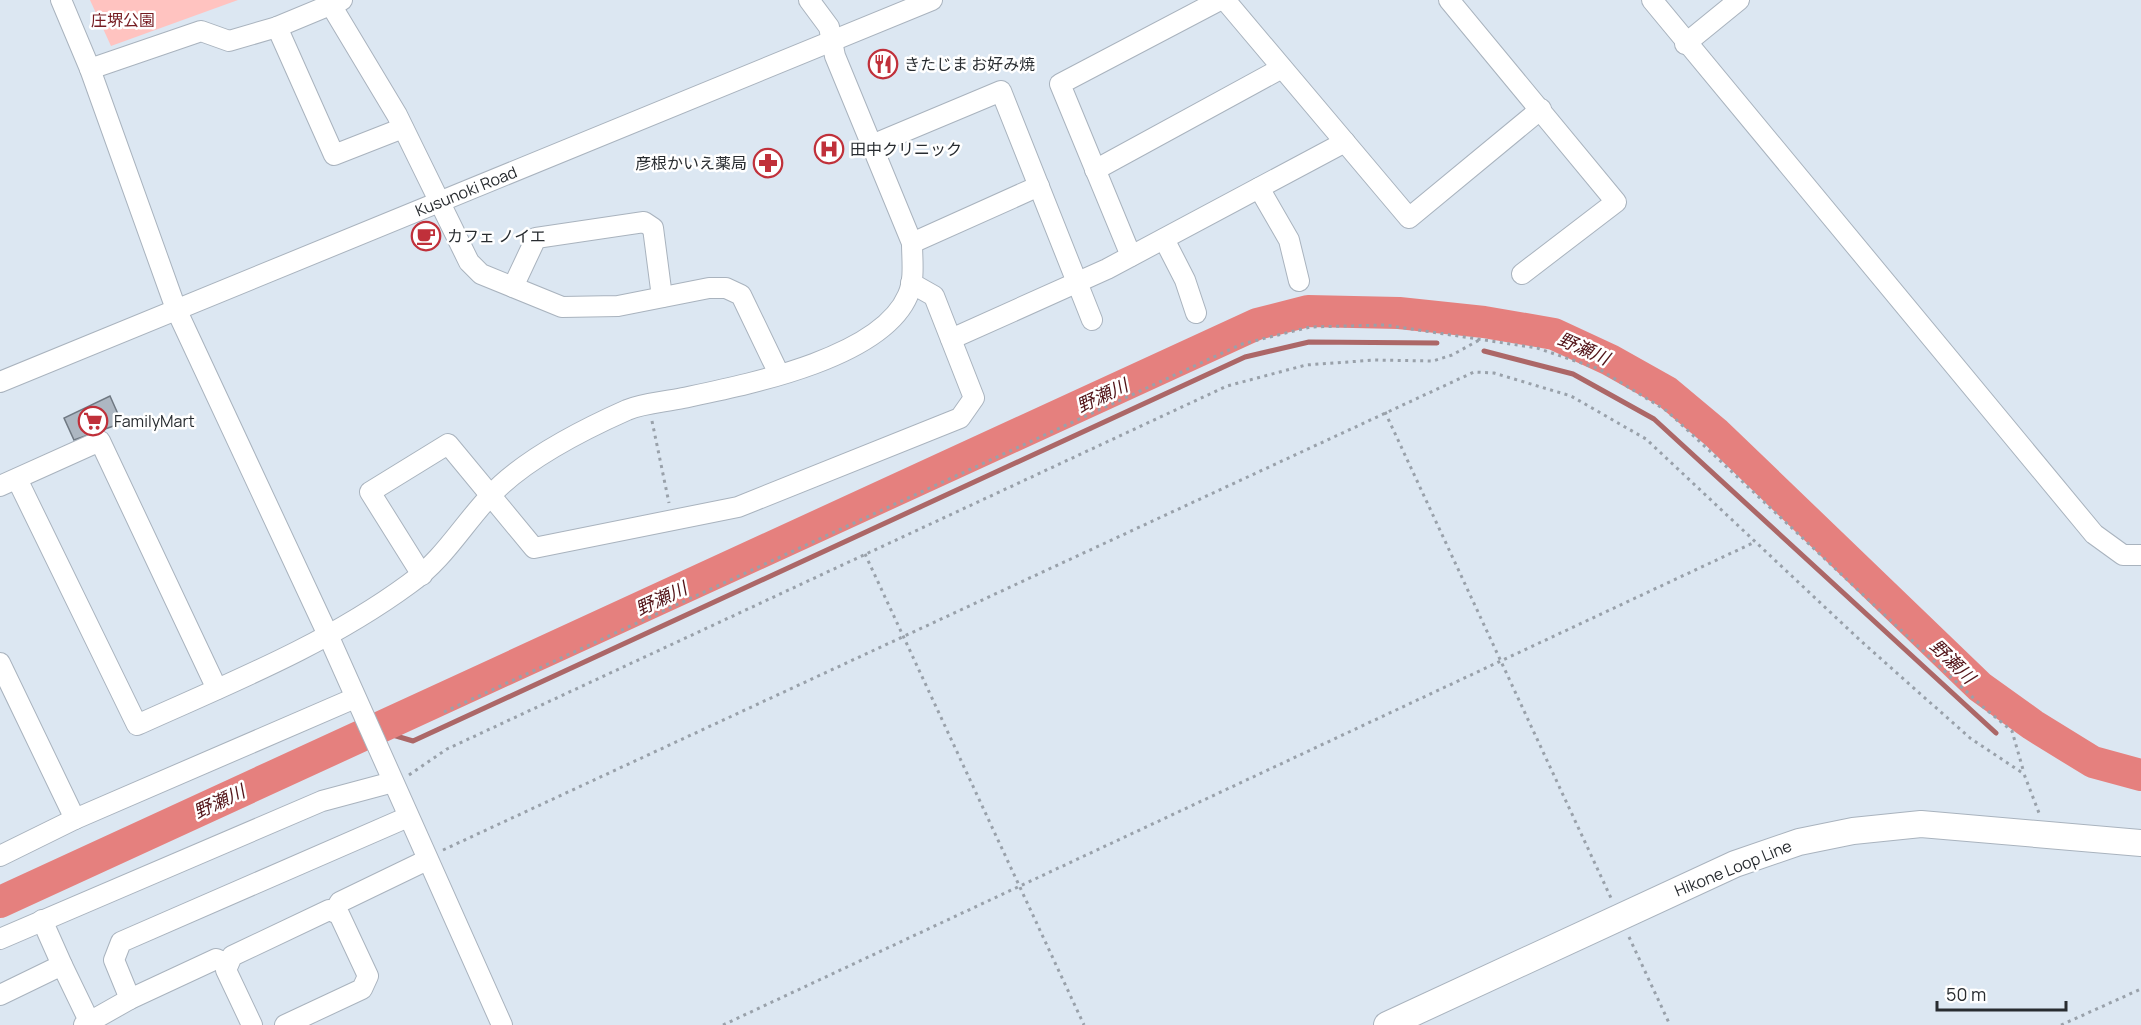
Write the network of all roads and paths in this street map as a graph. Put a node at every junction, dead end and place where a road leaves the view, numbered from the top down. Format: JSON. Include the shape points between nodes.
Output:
{"nodes":[{"id":1,"x":61,"y":0,"type":"edge"},
{"id":2,"x":809,"y":0,"type":"edge"},
{"id":3,"x":930,"y":0,"type":"edge"},
{"id":4,"x":1220,"y":0,"type":"edge"},
{"id":5,"x":1225,"y":0,"type":"edge"},
{"id":6,"x":1449,"y":0,"type":"edge"},
{"id":7,"x":1652,"y":0,"type":"edge"},
{"id":8,"x":1739,"y":0,"type":"edge"},
{"id":9,"x":337,"y":3,"type":"edge"},
{"id":10,"x":277,"y":27,"type":"junction"},
{"id":11,"x":832,"y":43,"type":"junction"},
{"id":12,"x":1686,"y":44,"type":"junction"},
{"id":13,"x":1282,"y":68,"type":"junction"},
{"id":14,"x":90,"y":69,"type":"junction"},
{"id":15,"x":1541,"y":109,"type":"junction"},
{"id":16,"x":402,"y":128,"type":"junction"},
{"id":17,"x":1345,"y":142,"type":"junction"},
{"id":18,"x":872,"y":145,"type":"junction"},
{"id":19,"x":1095,"y":170,"type":"junction"},
{"id":20,"x":1039,"y":186,"type":"junction"},
{"id":21,"x":1259,"y":188,"type":"junction"},
{"id":22,"x":440,"y":202,"type":"junction"},
{"id":23,"x":1164,"y":239,"type":"junction"},
{"id":24,"x":912,"y":243,"type":"junction"},
{"id":25,"x":1131,"y":256,"type":"junction"},
{"id":26,"x":1522,"y":274,"type":"dead end"},
{"id":27,"x":1299,"y":281,"type":"dead end"},
{"id":28,"x":1077,"y":282,"type":"junction"},
{"id":29,"x":910,"y":283,"type":"junction"},
{"id":30,"x":513,"y":287,"type":"junction"},
{"id":31,"x":662,"y":297,"type":"junction"},
{"id":32,"x":176,"y":309,"type":"junction"},
{"id":33,"x":1196,"y":313,"type":"dead end"},
{"id":34,"x":1092,"y":320,"type":"dead end"},
{"id":35,"x":1482,"y":338,"type":"junction"},
{"id":36,"x":951,"y":339,"type":"junction"},
{"id":37,"x":779,"y":374,"type":"junction"},
{"id":38,"x":0,"y":382,"type":"edge"},
{"id":39,"x":649,"y":405,"type":"junction"},
{"id":40,"x":1384,"y":411,"type":"junction"},
{"id":41,"x":8,"y":482,"type":"edge"},
{"id":42,"x":491,"y":495,"type":"junction"},
{"id":43,"x":673,"y":520,"type":"junction"},
{"id":44,"x":1755,"y":542,"type":"junction"},
{"id":45,"x":865,"y":554,"type":"junction"},
{"id":46,"x":2141,"y":555,"type":"edge"},
{"id":47,"x":422,"y":575,"type":"junction"},
{"id":48,"x":327,"y":635,"type":"junction"},
{"id":49,"x":903,"y":638,"type":"junction"},
{"id":50,"x":1498,"y":660,"type":"junction"},
{"id":51,"x":0,"y":663,"type":"edge"},
{"id":52,"x":217,"y":689,"type":"junction"},
{"id":53,"x":358,"y":705,"type":"junction"},
{"id":54,"x":444,"y":712,"type":"dead end"},
{"id":55,"x":2024,"y":774,"type":"junction"},
{"id":56,"x":392,"y":778,"type":"junction"},
{"id":57,"x":408,"y":817,"type":"junction"},
{"id":58,"x":75,"y":819,"type":"junction"},
{"id":59,"x":2047,"y":834,"type":"junction"},
{"id":60,"x":2141,"y":843,"type":"edge"},
{"id":61,"x":0,"y":856,"type":"edge"},
{"id":62,"x":427,"y":860,"type":"junction"},
{"id":63,"x":1018,"y":886,"type":"junction"},
{"id":64,"x":334,"y":912,"type":"junction"},
{"id":65,"x":1619,"y":917,"type":"junction"},
{"id":66,"x":42,"y":920,"type":"junction"},
{"id":67,"x":0,"y":939,"type":"edge"},
{"id":68,"x":228,"y":964,"type":"junction"},
{"id":69,"x":62,"y":965,"type":"junction"},
{"id":70,"x":2141,"y":989,"type":"edge"},
{"id":71,"x":0,"y":995,"type":"edge"},
{"id":72,"x":130,"y":999,"type":"junction"},
{"id":73,"x":88,"y":1024,"type":"edge"},
{"id":74,"x":252,"y":1025,"type":"edge"},
{"id":75,"x":285,"y":1025,"type":"edge"},
{"id":76,"x":502,"y":1025,"type":"edge"},
{"id":77,"x":723,"y":1025,"type":"edge"},
{"id":78,"x":1083,"y":1025,"type":"edge"},
{"id":79,"x":1387,"y":1025,"type":"edge"},
{"id":80,"x":1670,"y":1025,"type":"edge"},
{"id":81,"x":2061,"y":1025,"type":"edge"}],
"edges":[{"from":1,"to":14,"type":"street"},
{"from":2,"to":11,"type":"street","via":[[829,27]]},
{"from":3,"to":11,"type":"street","name":"Kusunoki Road"},
{"from":4,"to":19,"type":"street","via":[[1060,84]]},
{"from":5,"to":13,"type":"street"},
{"from":6,"to":15,"type":"street"},
{"from":7,"to":12,"type":"street"},
{"from":8,"to":12,"type":"street"},
{"from":9,"to":10,"type":"street"},
{"from":9,"to":16,"type":"street"},
{"from":10,"to":14,"type":"street","via":[[230,41],[201,31]]},
{"from":10,"to":16,"type":"street","via":[[334,155]]},
{"from":11,"to":18,"type":"street"},
{"from":11,"to":22,"type":"street","name":"Kusunoki Road"},
{"from":12,"to":46,"type":"street","via":[[2094,534],[2123,555]]},
{"from":13,"to":17,"type":"street"},
{"from":13,"to":19,"type":"street"},
{"from":14,"to":32,"type":"street"},
{"from":15,"to":17,"type":"street","via":[[1409,218]]},
{"from":15,"to":26,"type":"street","via":[[1616,202]]},
{"from":16,"to":22,"type":"street"},
{"from":17,"to":21,"type":"street"},
{"from":18,"to":20,"type":"street","via":[[1001,91]]},
{"from":18,"to":24,"type":"street"},
{"from":19,"to":25,"type":"street"},
{"from":20,"to":24,"type":"street"},
{"from":20,"to":28,"type":"street"},
{"from":21,"to":23,"type":"street"},
{"from":21,"to":27,"type":"street","via":[[1289,240]]},
{"from":22,"to":30,"type":"street","via":[[469,262],[481,274]]},
{"from":22,"to":32,"type":"street","name":"Kusunoki Road"},
{"from":23,"to":25,"type":"street"},
{"from":23,"to":33,"type":"street","via":[[1185,280]]},
{"from":24,"to":29,"type":"street"},
{"from":25,"to":28,"type":"street"},
{"from":28,"to":34,"type":"street"},
{"from":28,"to":36,"type":"street"},
{"from":29,"to":36,"type":"street","via":[[934,296]]},
{"from":29,"to":37,"type":"street","via":[[908,296],[884,328],[861,343]]},
{"from":30,"to":31,"type":"street","via":[[562,307],[618,306]]},
{"from":30,"to":31,"type":"street","via":[[536,237],[644,222],[653,228]]},
{"from":31,"to":37,"type":"street","via":[[709,288],[726,288],[741,295]]},
{"from":32,"to":38,"type":"street","name":"Kusunoki Road"},
{"from":32,"to":48,"type":"street"},
{"from":35,"to":45,"type":"path","via":[[1433,361],[1306,365],[1227,386]]},
{"from":35,"to":54,"type":"path","via":[[1385,325],[1310,327],[1242,344]]},
{"from":35,"to":55,"type":"path","via":[[1537,348],[1599,369],[1667,411],[2012,731]]},
{"from":36,"to":43,"type":"street","via":[[974,398],[960,418],[738,507]]},
{"from":37,"to":39,"type":"street"},
{"from":39,"to":42,"type":"street","via":[[588,427],[520,470]]},
{"from":39,"to":43,"type":"path"},
{"from":40,"to":44,"type":"path","via":[[1474,372],[1494,373],[1571,396],[1647,439]]},
{"from":40,"to":49,"type":"path"},
{"from":40,"to":50,"type":"path"},
{"from":41,"to":52,"type":"street","via":[[137,725]]},
{"from":41,"to":52,"type":"street","via":[[100,441]]},
{"from":42,"to":43,"type":"street","via":[[534,548]]},
{"from":42,"to":47,"type":"street","via":[[446,553]]},
{"from":42,"to":47,"type":"street","via":[[448,444],[370,492]]},
{"from":44,"to":50,"type":"path"},
{"from":44,"to":55,"type":"path","via":[[1970,738]]},
{"from":45,"to":49,"type":"path"},
{"from":45,"to":56,"type":"path","via":[[447,749],[413,774]]},
{"from":47,"to":48,"type":"street"},
{"from":48,"to":52,"type":"street","via":[[277,664]]},
{"from":48,"to":53,"type":"street"},
{"from":49,"to":62,"type":"path"},
{"from":49,"to":63,"type":"path"},
{"from":50,"to":63,"type":"path"},
{"from":50,"to":65,"type":"path"},
{"from":51,"to":58,"type":"street"},
{"from":53,"to":56,"type":"street"},
{"from":53,"to":58,"type":"street"},
{"from":55,"to":59,"type":"path"},
{"from":56,"to":57,"type":"street"},
{"from":56,"to":66,"type":"street","via":[[322,801]]},
{"from":57,"to":62,"type":"street"},
{"from":57,"to":72,"type":"street","via":[[121,942],[114,960]]},
{"from":58,"to":61,"type":"street"},
{"from":59,"to":60,"type":"main road","name":"Hikone Loop Line"},
{"from":59,"to":65,"type":"main road","name":"Hikone Loop Line","via":[[1921,824],[1854,831],[1799,842],[1735,864]]},
{"from":62,"to":64,"type":"street","via":[[340,902]]},
{"from":62,"to":76,"type":"street"},
{"from":63,"to":77,"type":"path"},
{"from":63,"to":78,"type":"path"},
{"from":64,"to":68,"type":"street","via":[[329,910],[232,956]]},
{"from":64,"to":75,"type":"street","via":[[339,914],[368,976],[365,983],[362,989]]},
{"from":65,"to":79,"type":"main road","name":"Hikone Loop Line"},
{"from":65,"to":80,"type":"path"},
{"from":66,"to":67,"type":"street"},
{"from":66,"to":69,"type":"street"},
{"from":68,"to":72,"type":"street","via":[[216,960]]},
{"from":68,"to":74,"type":"street","via":[[226,970]]},
{"from":69,"to":71,"type":"street"},
{"from":69,"to":73,"type":"street"},
{"from":70,"to":81,"type":"path"},
{"from":72,"to":73,"type":"street"}]}
